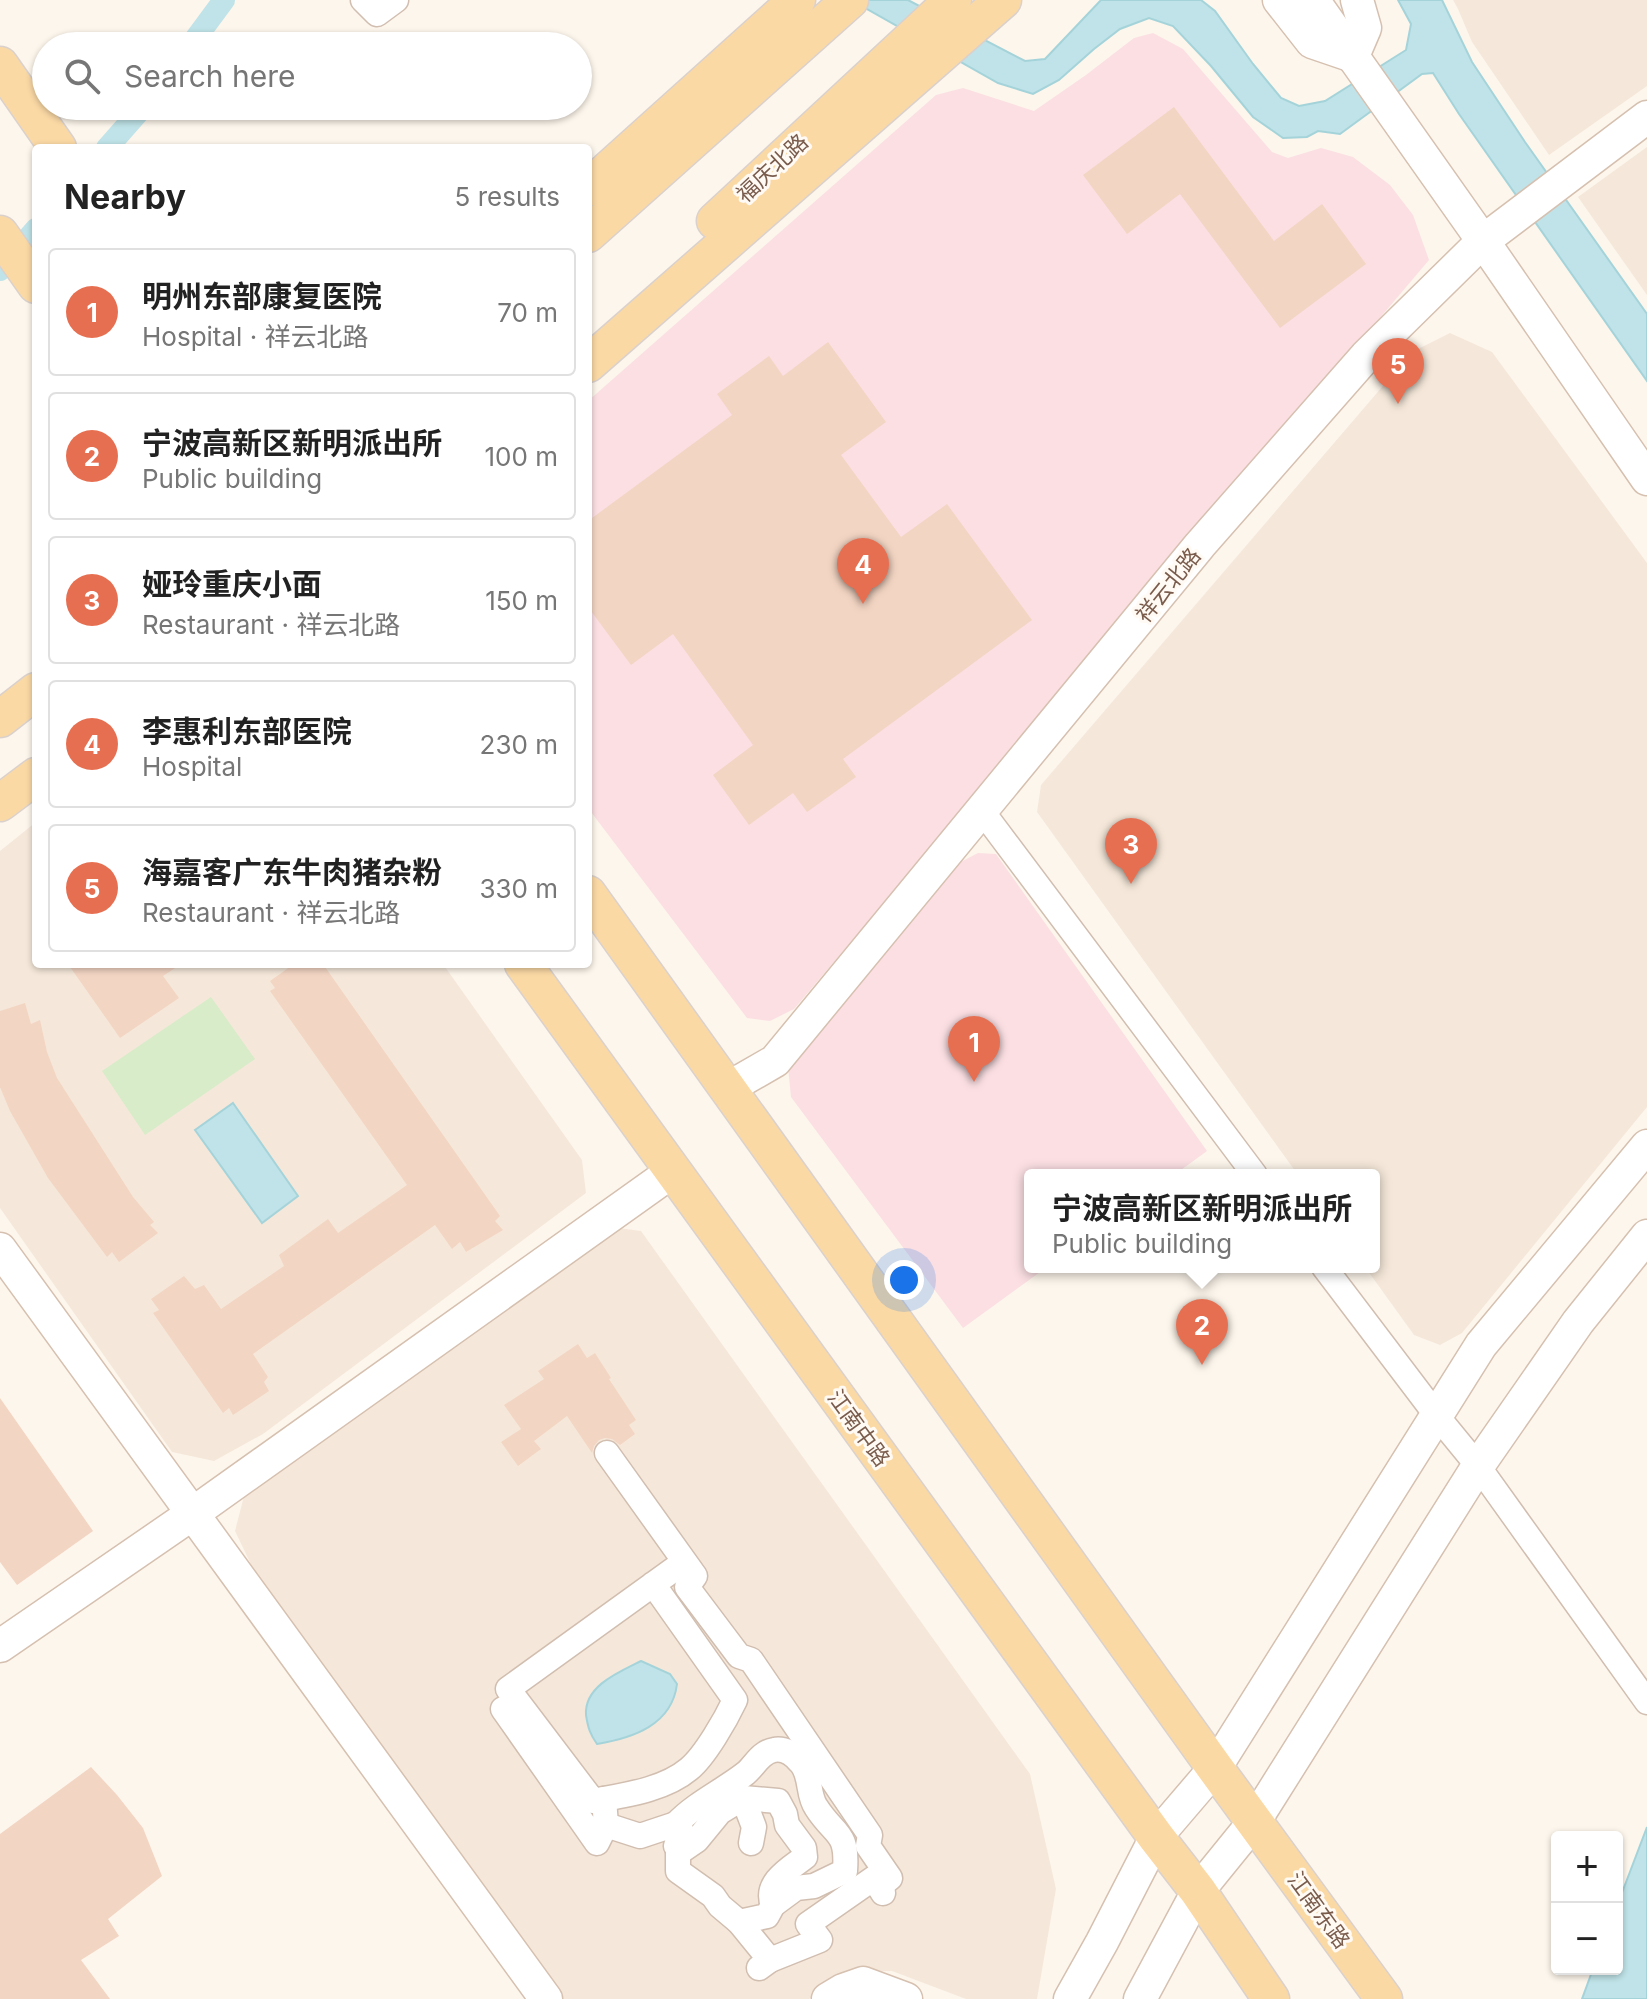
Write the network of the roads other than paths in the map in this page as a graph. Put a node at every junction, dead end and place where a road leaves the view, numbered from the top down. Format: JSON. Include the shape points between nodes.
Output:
{"nodes":[{"id":1,"x":363,"y":0,"type":"edge"},
{"id":2,"x":396,"y":0,"type":"edge"},
{"id":3,"x":797,"y":0,"type":"edge"},
{"id":4,"x":850,"y":0,"type":"edge"},
{"id":5,"x":953,"y":0,"type":"edge"},
{"id":6,"x":1003,"y":0,"type":"edge"},
{"id":7,"x":1279,"y":0,"type":"edge"},
{"id":8,"x":1313,"y":0,"type":"edge"},
{"id":9,"x":1357,"y":0,"type":"edge"},
{"id":10,"x":1353,"y":56,"type":"junction"},
{"id":11,"x":0,"y":65,"type":"edge"},
{"id":12,"x":32,"y":111,"type":"edge"},
{"id":13,"x":1647,"y":117,"type":"edge"},
{"id":14,"x":39,"y":120,"type":"edge"},
{"id":15,"x":52,"y":139,"type":"edge"},
{"id":16,"x":592,"y":184,"type":"edge"},
{"id":17,"x":592,"y":230,"type":"edge"},
{"id":18,"x":0,"y":234,"type":"edge"},
{"id":19,"x":1483,"y":241,"type":"junction"},
{"id":20,"x":32,"y":279,"type":"edge"},
{"id":21,"x":592,"y":330,"type":"edge"},
{"id":22,"x":592,"y":360,"type":"edge"},
{"id":23,"x":1647,"y":479,"type":"edge"},
{"id":24,"x":32,"y":694,"type":"edge"},
{"id":25,"x":0,"y":719,"type":"edge"},
{"id":26,"x":32,"y":779,"type":"edge"},
{"id":27,"x":0,"y":803,"type":"edge"},
{"id":28,"x":982,"y":811,"type":"junction"},
{"id":29,"x":592,"y":900,"type":"edge"},
{"id":30,"x":526,"y":968,"type":"edge"},
{"id":31,"x":728,"y":1088,"type":"junction"},
{"id":32,"x":1647,"y":1146,"type":"edge"},
{"id":33,"x":1250,"y":1169,"type":"edge"},
{"id":34,"x":673,"y":1171,"type":"junction"},
{"id":35,"x":1647,"y":1236,"type":"edge"},
{"id":36,"x":0,"y":1249,"type":"edge"},
{"id":37,"x":1329,"y":1273,"type":"edge"},
{"id":38,"x":0,"y":1274,"type":"edge"},
{"id":39,"x":1437,"y":1416,"type":"junction"},
{"id":40,"x":607,"y":1453,"type":"dead end"},
{"id":41,"x":1478,"y":1466,"type":"junction"},
{"id":42,"x":185,"y":1519,"type":"junction"},
{"id":43,"x":684,"y":1562,"type":"junction"},
{"id":44,"x":653,"y":1584,"type":"junction"},
{"id":45,"x":687,"y":1587,"type":"junction"},
{"id":46,"x":0,"y":1646,"type":"edge"},
{"id":47,"x":508,"y":1689,"type":"junction"},
{"id":48,"x":749,"y":1697,"type":"dead end"},
{"id":49,"x":1647,"y":1702,"type":"edge"},
{"id":50,"x":1215,"y":1768,"type":"junction"},
{"id":51,"x":743,"y":1798,"type":"junction"},
{"id":52,"x":604,"y":1799,"type":"junction"},
{"id":53,"x":1254,"y":1822,"type":"junction"},
{"id":54,"x":676,"y":1824,"type":"junction"},
{"id":55,"x":606,"y":1825,"type":"junction"},
{"id":56,"x":1156,"y":1837,"type":"junction"},
{"id":57,"x":751,"y":1843,"type":"dead end"},
{"id":58,"x":680,"y":1851,"type":"junction"},
{"id":59,"x":1198,"y":1891,"type":"junction"},
{"id":60,"x":773,"y":1905,"type":"junction"},
{"id":61,"x":739,"y":1922,"type":"junction"},
{"id":62,"x":536,"y":1997,"type":"edge"},
{"id":63,"x":828,"y":1999,"type":"edge"},
{"id":64,"x":906,"y":1999,"type":"edge"},
{"id":65,"x":1070,"y":1999,"type":"edge"},
{"id":66,"x":1140,"y":1999,"type":"edge"},
{"id":67,"x":1271,"y":1999,"type":"edge"},
{"id":68,"x":1384,"y":1999,"type":"edge"}],
"edges":[{"from":1,"to":2,"type":"street","via":[[377,14]]},
{"from":3,"to":16,"type":"main road"},
{"from":4,"to":17,"type":"main road"},
{"from":5,"to":21,"type":"main road","name":"福庆北路"},
{"from":6,"to":22,"type":"main road"},
{"from":7,"to":10,"type":"street","via":[[1312,42]]},
{"from":8,"to":10,"type":"street"},
{"from":9,"to":10,"type":"street","via":[[1365,28]]},
{"from":10,"to":19,"type":"street"},
{"from":11,"to":12,"type":"main road"},
{"from":13,"to":19,"type":"street","name":"祥云北路"},
{"from":14,"to":15,"type":"main road"},
{"from":18,"to":20,"type":"main road"},
{"from":19,"to":23,"type":"street"},
{"from":19,"to":28,"type":"street","name":"祥云北路","via":[[1366,356],[1200,545]]},
{"from":24,"to":25,"type":"main road"},
{"from":26,"to":27,"type":"main road"},
{"from":28,"to":31,"type":"street","name":"祥云北路","via":[[775,1061]]},
{"from":28,"to":33,"type":"street"},
{"from":29,"to":31,"type":"main road"},
{"from":30,"to":34,"type":"main road","name":"江南中路"},
{"from":31,"to":50,"type":"main road"},
{"from":32,"to":39,"type":"street","via":[[1481,1345]]},
{"from":34,"to":42,"type":"street"},
{"from":34,"to":56,"type":"main road","name":"江南中路"},
{"from":35,"to":41,"type":"street","via":[[1578,1322]]},
{"from":36,"to":42,"type":"street"},
{"from":37,"to":39,"type":"street"},
{"from":38,"to":42,"type":"street"},
{"from":39,"to":41,"type":"street"},
{"from":39,"to":50,"type":"street"},
{"from":40,"to":43,"type":"street"},
{"from":41,"to":49,"type":"street"},
{"from":41,"to":53,"type":"street"},
{"from":42,"to":46,"type":"street"},
{"from":42,"to":62,"type":"street"},
{"from":43,"to":44,"type":"street"},
{"from":43,"to":45,"type":"street","via":[[695,1576]]},
{"from":44,"to":47,"type":"street"},
{"from":44,"to":52,"type":"street","via":[[735,1700],[691,1768],[670,1780]]},
{"from":45,"to":48,"type":"street","via":[[678,1595]]},
{"from":45,"to":61,"type":"street","via":[[739,1656],[751,1660],[870,1835],[868,1846],[890,1878],[883,1893],[874,1878],[808,1924],[820,1940],[765,1964]]},
{"from":47,"to":52,"type":"street","via":[[593,1801]]},
{"from":47,"to":55,"type":"street","via":[[495,1696],[597,1843]]},
{"from":50,"to":53,"type":"main road"},
{"from":50,"to":56,"type":"street"},
{"from":51,"to":57,"type":"street","via":[[754,1827]]},
{"from":51,"to":58,"type":"street","via":[[720,1812]]},
{"from":51,"to":60,"type":"street","via":[[778,1801],[804,1848],[805,1857],[770,1889]]},
{"from":52,"to":55,"type":"street"},
{"from":53,"to":59,"type":"street"},
{"from":53,"to":68,"type":"main road","name":"江南东路"},
{"from":54,"to":55,"type":"street","via":[[640,1836]]},
{"from":54,"to":58,"type":"street","via":[[681,1830],[676,1846]]},
{"from":54,"to":60,"type":"street","via":[[771,1750],[785,1750],[800,1761],[814,1804],[841,1836],[845,1871],[814,1886],[796,1888]]},
{"from":56,"to":59,"type":"main road","name":"江南中路"},
{"from":56,"to":65,"type":"street"},
{"from":58,"to":61,"type":"street","via":[[678,1871]]},
{"from":59,"to":66,"type":"street"},
{"from":59,"to":67,"type":"main road"},
{"from":60,"to":61,"type":"street","via":[[767,1916]]},
{"from":63,"to":64,"type":"street","via":[[863,1983]]}]}
